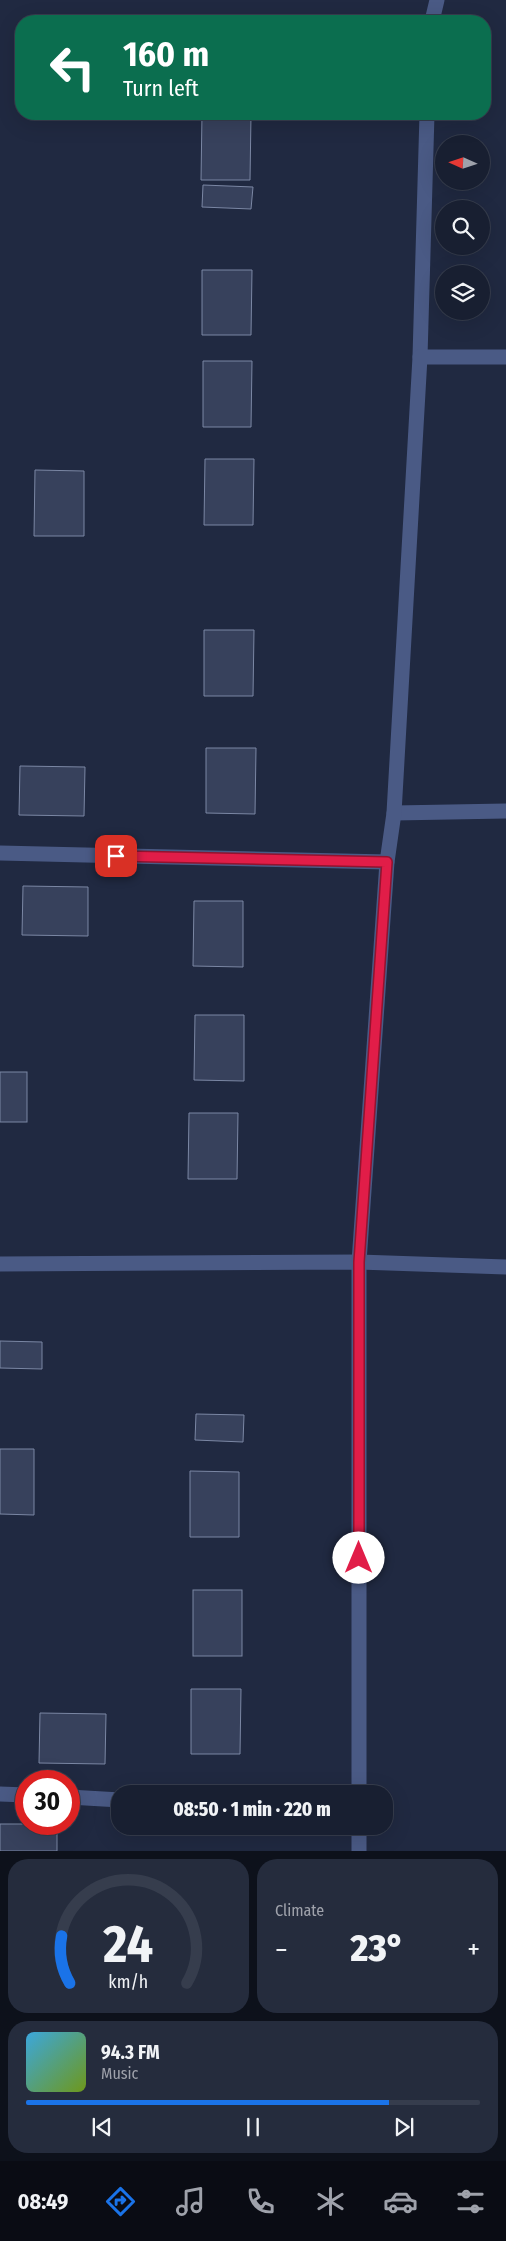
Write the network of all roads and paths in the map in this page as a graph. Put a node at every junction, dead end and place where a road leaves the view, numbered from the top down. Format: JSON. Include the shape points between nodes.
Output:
{"nodes":[{"id":1,"x":437,"y":0,"type":"edge"},
{"id":2,"x":433,"y":15,"type":"edge"},
{"id":3,"x":427,"y":120,"type":"edge"},
{"id":4,"x":420,"y":357,"type":"junction"},
{"id":5,"x":506,"y":357,"type":"edge"},
{"id":6,"x":506,"y":811,"type":"edge"},
{"id":7,"x":394,"y":813,"type":"junction"},
{"id":8,"x":0,"y":853,"type":"edge"},
{"id":9,"x":387,"y":862,"type":"junction"},
{"id":10,"x":359,"y":1262,"type":"junction"},
{"id":11,"x":0,"y":1264,"type":"edge"},
{"id":12,"x":506,"y":1267,"type":"edge"},
{"id":13,"x":360,"y":1785,"type":"edge"},
{"id":14,"x":0,"y":1794,"type":"edge"},
{"id":15,"x":15,"y":1795,"type":"edge"},
{"id":16,"x":80,"y":1798,"type":"edge"},
{"id":17,"x":111,"y":1799,"type":"edge"},
{"id":18,"x":359,"y":1835,"type":"edge"},
{"id":19,"x":359,"y":1851,"type":"edge"}],
"edges":[{"from":1,"to":2,"type":"street"},
{"from":3,"to":4,"type":"street"},
{"from":4,"to":5,"type":"street"},
{"from":4,"to":7,"type":"street"},
{"from":6,"to":7,"type":"street"},
{"from":7,"to":9,"type":"street"},
{"from":8,"to":9,"type":"street"},
{"from":9,"to":10,"type":"street"},
{"from":10,"to":11,"type":"street"},
{"from":10,"to":12,"type":"street"},
{"from":10,"to":13,"type":"street"},
{"from":14,"to":15,"type":"street"},
{"from":16,"to":17,"type":"street"},
{"from":18,"to":19,"type":"street"}]}
